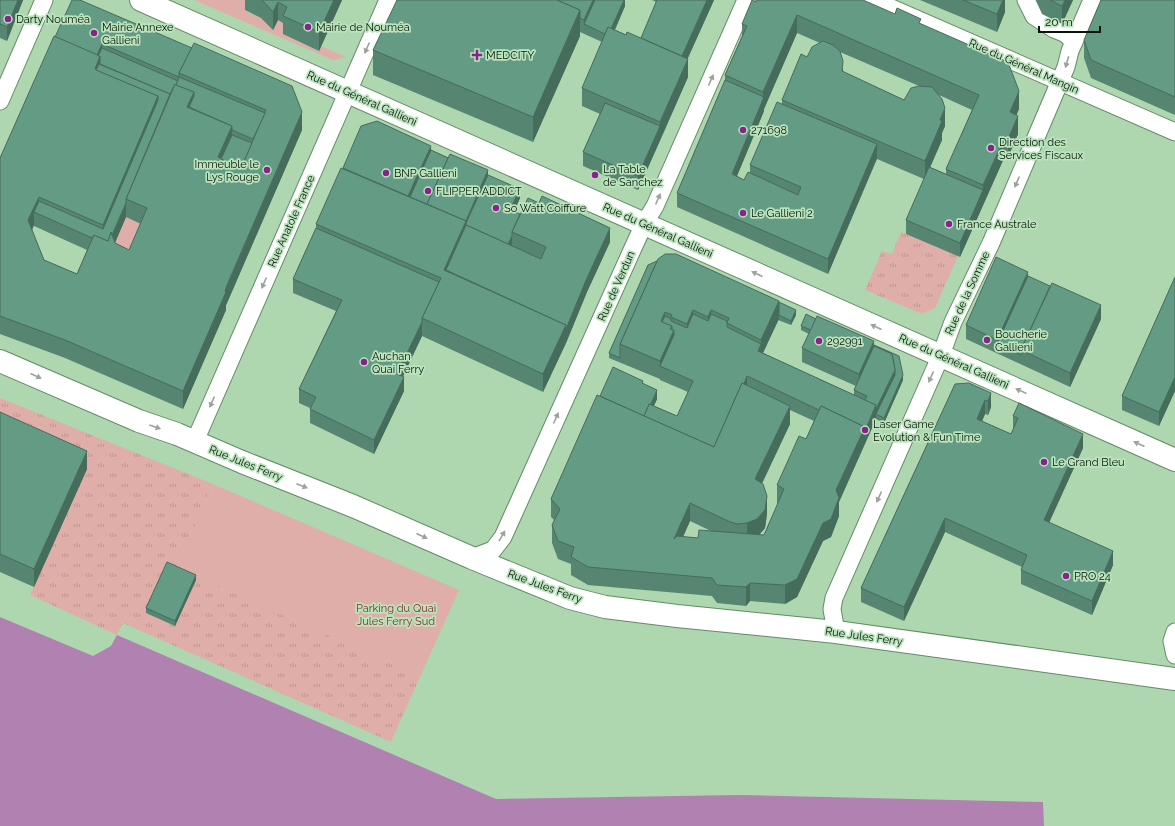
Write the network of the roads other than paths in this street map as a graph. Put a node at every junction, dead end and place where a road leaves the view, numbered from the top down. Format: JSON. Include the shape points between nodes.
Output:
{"nodes":[{"id":1,"x":44,"y":0,"type":"edge"},
{"id":2,"x":141,"y":0,"type":"edge"},
{"id":3,"x":388,"y":0,"type":"edge"},
{"id":4,"x":746,"y":0,"type":"edge"},
{"id":5,"x":873,"y":0,"type":"edge"},
{"id":6,"x":1026,"y":0,"type":"edge"},
{"id":7,"x":1092,"y":0,"type":"edge"},
{"id":8,"x":1074,"y":42,"type":"junction"},
{"id":9,"x":1059,"y":81,"type":"junction"},
{"id":10,"x":348,"y":92,"type":"junction"},
{"id":11,"x":0,"y":101,"type":"edge"},
{"id":12,"x":1175,"y":132,"type":"edge"},
{"id":13,"x":644,"y":224,"type":"junction"},
{"id":14,"x":941,"y":355,"type":"junction"},
{"id":15,"x":0,"y":360,"type":"edge"},
{"id":16,"x":195,"y":442,"type":"junction"},
{"id":17,"x":1175,"y":460,"type":"edge"},
{"id":18,"x":472,"y":558,"type":"junction"},
{"id":19,"x":836,"y":632,"type":"junction"},
{"id":20,"x":1175,"y":632,"type":"edge"},
{"id":21,"x":1175,"y":655,"type":"edge"},
{"id":22,"x":1175,"y":679,"type":"edge"}],
"edges":[{"from":1,"to":11,"type":"street"},
{"from":2,"to":10,"type":"main road","name":"Rue du Général Gallieni"},
{"from":3,"to":10,"type":"street","name":"Rue Anatole France","one_way":true},
{"from":13,"to":4,"type":"street","name":"Rue de Verdun","one_way":true,"via":[[655,206]]},
{"from":5,"to":9,"type":"street","name":"Rue du Général Mangin"},
{"from":6,"to":8,"type":"street","via":[[1034,16],[1066,34]]},
{"from":7,"to":8,"type":"street","name":"Rue de la Somme"},
{"from":8,"to":9,"type":"street","name":"Rue de la Somme","one_way":true},
{"from":9,"to":12,"type":"street","name":"Rue du Général Mangin"},
{"from":9,"to":14,"type":"street","name":"Rue de la Somme","one_way":true,"via":[[991,243],[953,322]]},
{"from":10,"to":13,"type":"main road","name":"Rue du Général Gallieni"},
{"from":10,"to":16,"type":"street","name":"Rue Anatole France","one_way":true},
{"from":14,"to":13,"type":"main road","name":"Rue du Général Gallieni","one_way":true},
{"from":18,"to":13,"type":"street","name":"Rue de Verdun","one_way":true,"via":[[493,550],[503,537]]},
{"from":17,"to":14,"type":"main road","name":"Rue du Général Gallieni","one_way":true},
{"from":14,"to":19,"type":"street","name":"Rue de la Somme","one_way":true,"via":[[834,598],[832,609]]},
{"from":15,"to":16,"type":"main road","name":"Rue Jules Ferry","one_way":true,"via":[[139,421]]},
{"from":16,"to":18,"type":"main road","name":"Rue Jules Ferry","one_way":true},
{"from":18,"to":19,"type":"main road","name":"Rue Jules Ferry","via":[[570,598],[605,607]]},
{"from":19,"to":22,"type":"main road","name":"Rue Jules Ferry"},
{"from":20,"to":21,"type":"street","via":[[1172,642]]}]}
